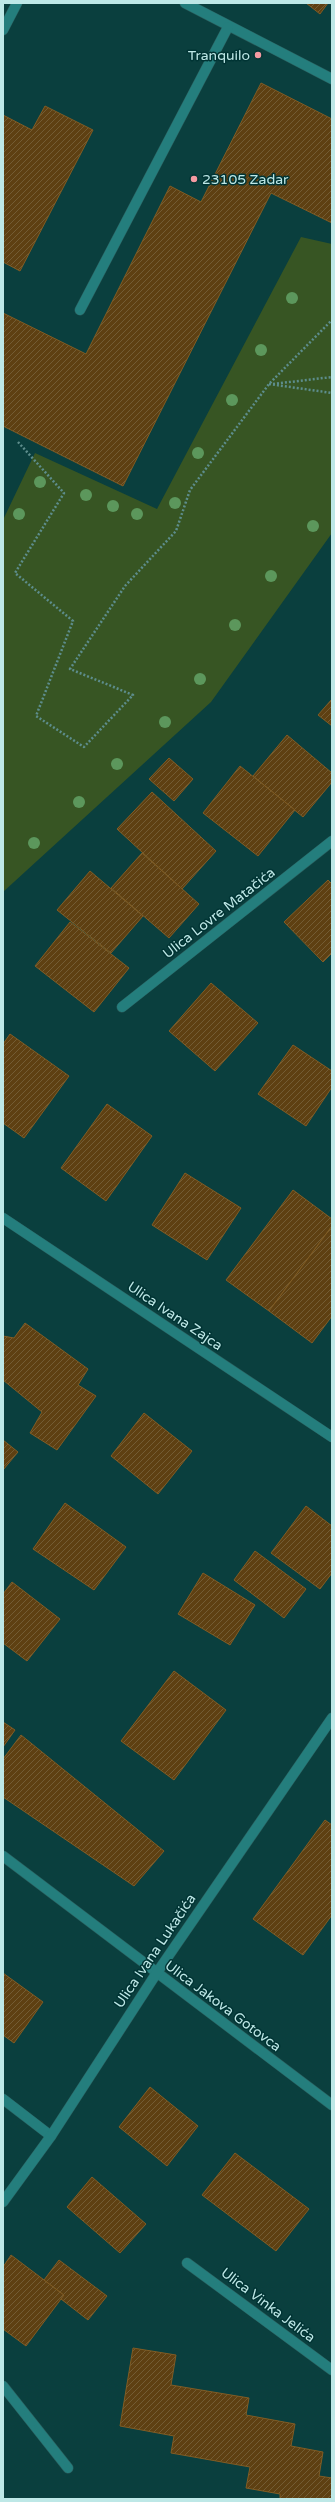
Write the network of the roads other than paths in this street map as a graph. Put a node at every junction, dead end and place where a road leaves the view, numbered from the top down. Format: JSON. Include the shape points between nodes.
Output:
{"nodes":[{"id":1,"x":17,"y":3,"type":"edge"},
{"id":2,"x":185,"y":3,"type":"edge"},
{"id":3,"x":228,"y":27,"type":"junction"},
{"id":4,"x":3,"y":30,"type":"edge"},
{"id":5,"x":332,"y":80,"type":"edge"},
{"id":6,"x":80,"y":310,"type":"dead end"},
{"id":7,"x":332,"y":841,"type":"edge"},
{"id":8,"x":122,"y":1007,"type":"dead end"},
{"id":9,"x":3,"y":1218,"type":"edge"},
{"id":10,"x":332,"y":1437,"type":"edge"},
{"id":11,"x":332,"y":1718,"type":"edge"},
{"id":12,"x":3,"y":1856,"type":"edge"},
{"id":13,"x":156,"y":1974,"type":"junction"},
{"id":14,"x":3,"y":2099,"type":"edge"},
{"id":15,"x":332,"y":2105,"type":"edge"},
{"id":16,"x":51,"y":2136,"type":"junction"},
{"id":17,"x":3,"y":2202,"type":"edge"},
{"id":18,"x":187,"y":2263,"type":"dead end"},
{"id":19,"x":332,"y":2370,"type":"edge"},
{"id":20,"x":3,"y":2386,"type":"edge"},
{"id":21,"x":68,"y":2468,"type":"dead end"}],
"edges":[{"from":1,"to":4,"type":"street"},
{"from":2,"to":3,"type":"street"},
{"from":3,"to":5,"type":"street"},
{"from":3,"to":6,"type":"street"},
{"from":7,"to":8,"type":"street","name":"Ulica Lovre Matačića"},
{"from":9,"to":10,"type":"street","name":"Ulica Ivana Zajca"},
{"from":11,"to":13,"type":"street","name":"Ulica Ivana Lukačića"},
{"from":12,"to":13,"type":"street","name":"Ulica Jakova Gotovca"},
{"from":13,"to":15,"type":"street","name":"Ulica Jakova Gotovca"},
{"from":13,"to":16,"type":"street","name":"Ulica Ivana Lukačića"},
{"from":14,"to":16,"type":"street"},
{"from":16,"to":17,"type":"street","name":"Ulica Ivana Lukačića"},
{"from":18,"to":19,"type":"street","name":"Ulica Vinka Jelića"},
{"from":20,"to":21,"type":"street"}]}
